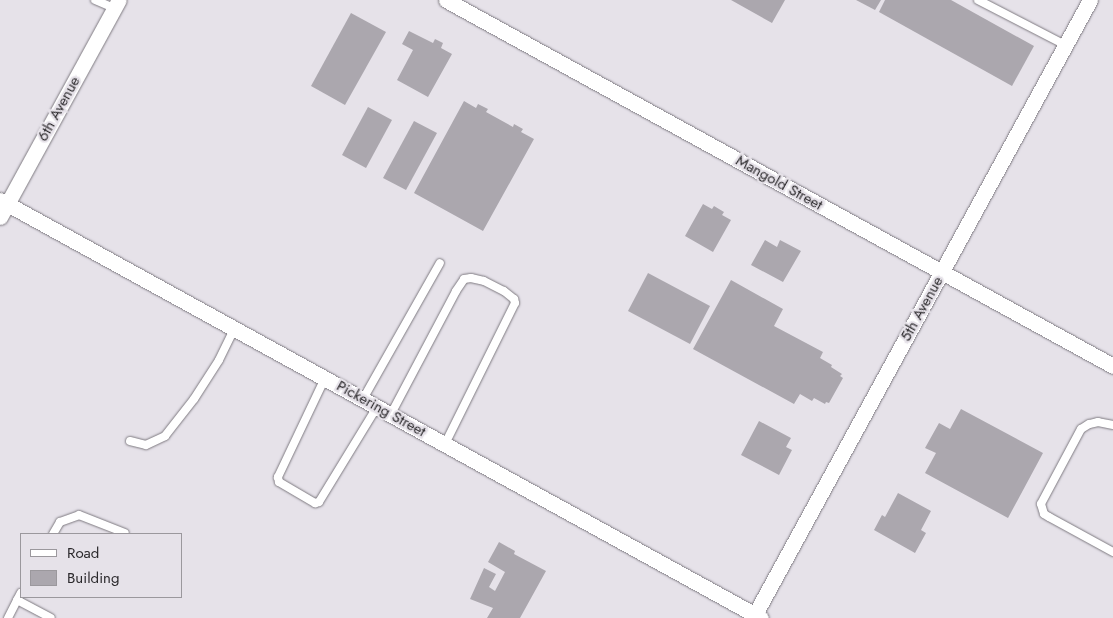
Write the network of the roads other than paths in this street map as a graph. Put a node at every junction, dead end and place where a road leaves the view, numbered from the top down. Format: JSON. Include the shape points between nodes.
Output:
{"nodes":[{"id":1,"x":95,"y":0,"type":"edge"},
{"id":2,"x":446,"y":0,"type":"edge"},
{"id":3,"x":978,"y":0,"type":"edge"},
{"id":4,"x":1090,"y":0,"type":"edge"},
{"id":5,"x":116,"y":4,"type":"edge"},
{"id":6,"x":1065,"y":45,"type":"junction"},
{"id":7,"x":4,"y":202,"type":"edge"},
{"id":8,"x":0,"y":217,"type":"edge"},
{"id":9,"x":440,"y":263,"type":"dead end"},
{"id":10,"x":942,"y":272,"type":"junction"},
{"id":11,"x":234,"y":329,"type":"junction"},
{"id":12,"x":1111,"y":362,"type":"edge"},
{"id":13,"x":325,"y":378,"type":"junction"},
{"id":14,"x":363,"y":399,"type":"junction"},
{"id":15,"x":377,"y":407,"type":"junction"},
{"id":16,"x":391,"y":414,"type":"junction"},
{"id":17,"x":1110,"y":424,"type":"edge"},
{"id":18,"x":130,"y":441,"type":"dead end"},
{"id":19,"x":445,"y":444,"type":"junction"},
{"id":20,"x":54,"y":533,"type":"edge"},
{"id":21,"x":125,"y":533,"type":"edge"},
{"id":22,"x":1113,"y":552,"type":"edge"},
{"id":23,"x":19,"y":596,"type":"edge"},
{"id":24,"x":22,"y":598,"type":"edge"},
{"id":25,"x":756,"y":617,"type":"edge"},
{"id":26,"x":8,"y":618,"type":"edge"},
{"id":27,"x":51,"y":618,"type":"edge"}],
"edges":[{"from":1,"to":5,"type":"lane"},
{"from":2,"to":10,"type":"street","name":"Mangold Street"},
{"from":3,"to":6,"type":"lane"},
{"from":4,"to":6,"type":"street","name":"5th Avenue"},
{"from":5,"to":7,"type":"street","name":"6th Avenue"},
{"from":6,"to":10,"type":"street","name":"5th Avenue"},
{"from":7,"to":8,"type":"street","name":"6th Avenue"},
{"from":7,"to":11,"type":"street","name":"Pickering Street"},
{"from":9,"to":14,"type":"lane"},
{"from":10,"to":12,"type":"street","name":"Mangold Street"},
{"from":10,"to":25,"type":"street","name":"5th Avenue"},
{"from":11,"to":13,"type":"street","name":"Pickering Street"},
{"from":11,"to":18,"type":"lane","via":[[194,399],[165,436],[146,445]]},
{"from":13,"to":14,"type":"street","name":"Pickering Street"},
{"from":13,"to":15,"type":"lane","via":[[278,476],[279,482],[315,503],[319,502]]},
{"from":14,"to":15,"type":"street","name":"Pickering Street"},
{"from":15,"to":16,"type":"street","name":"Pickering Street"},
{"from":16,"to":19,"type":"street","name":"Pickering Street"},
{"from":16,"to":19,"type":"lane","via":[[464,279],[484,281],[504,291],[514,298],[515,303]]},
{"from":17,"to":22,"type":"lane","via":[[1089,424],[1081,429],[1041,504],[1044,514],[1050,518]]},
{"from":19,"to":25,"type":"street","name":"Pickering Street"},
{"from":20,"to":21,"type":"lane","via":[[60,522],[79,515]]},
{"from":23,"to":26,"type":"lane"},
{"from":24,"to":27,"type":"lane"}]}
